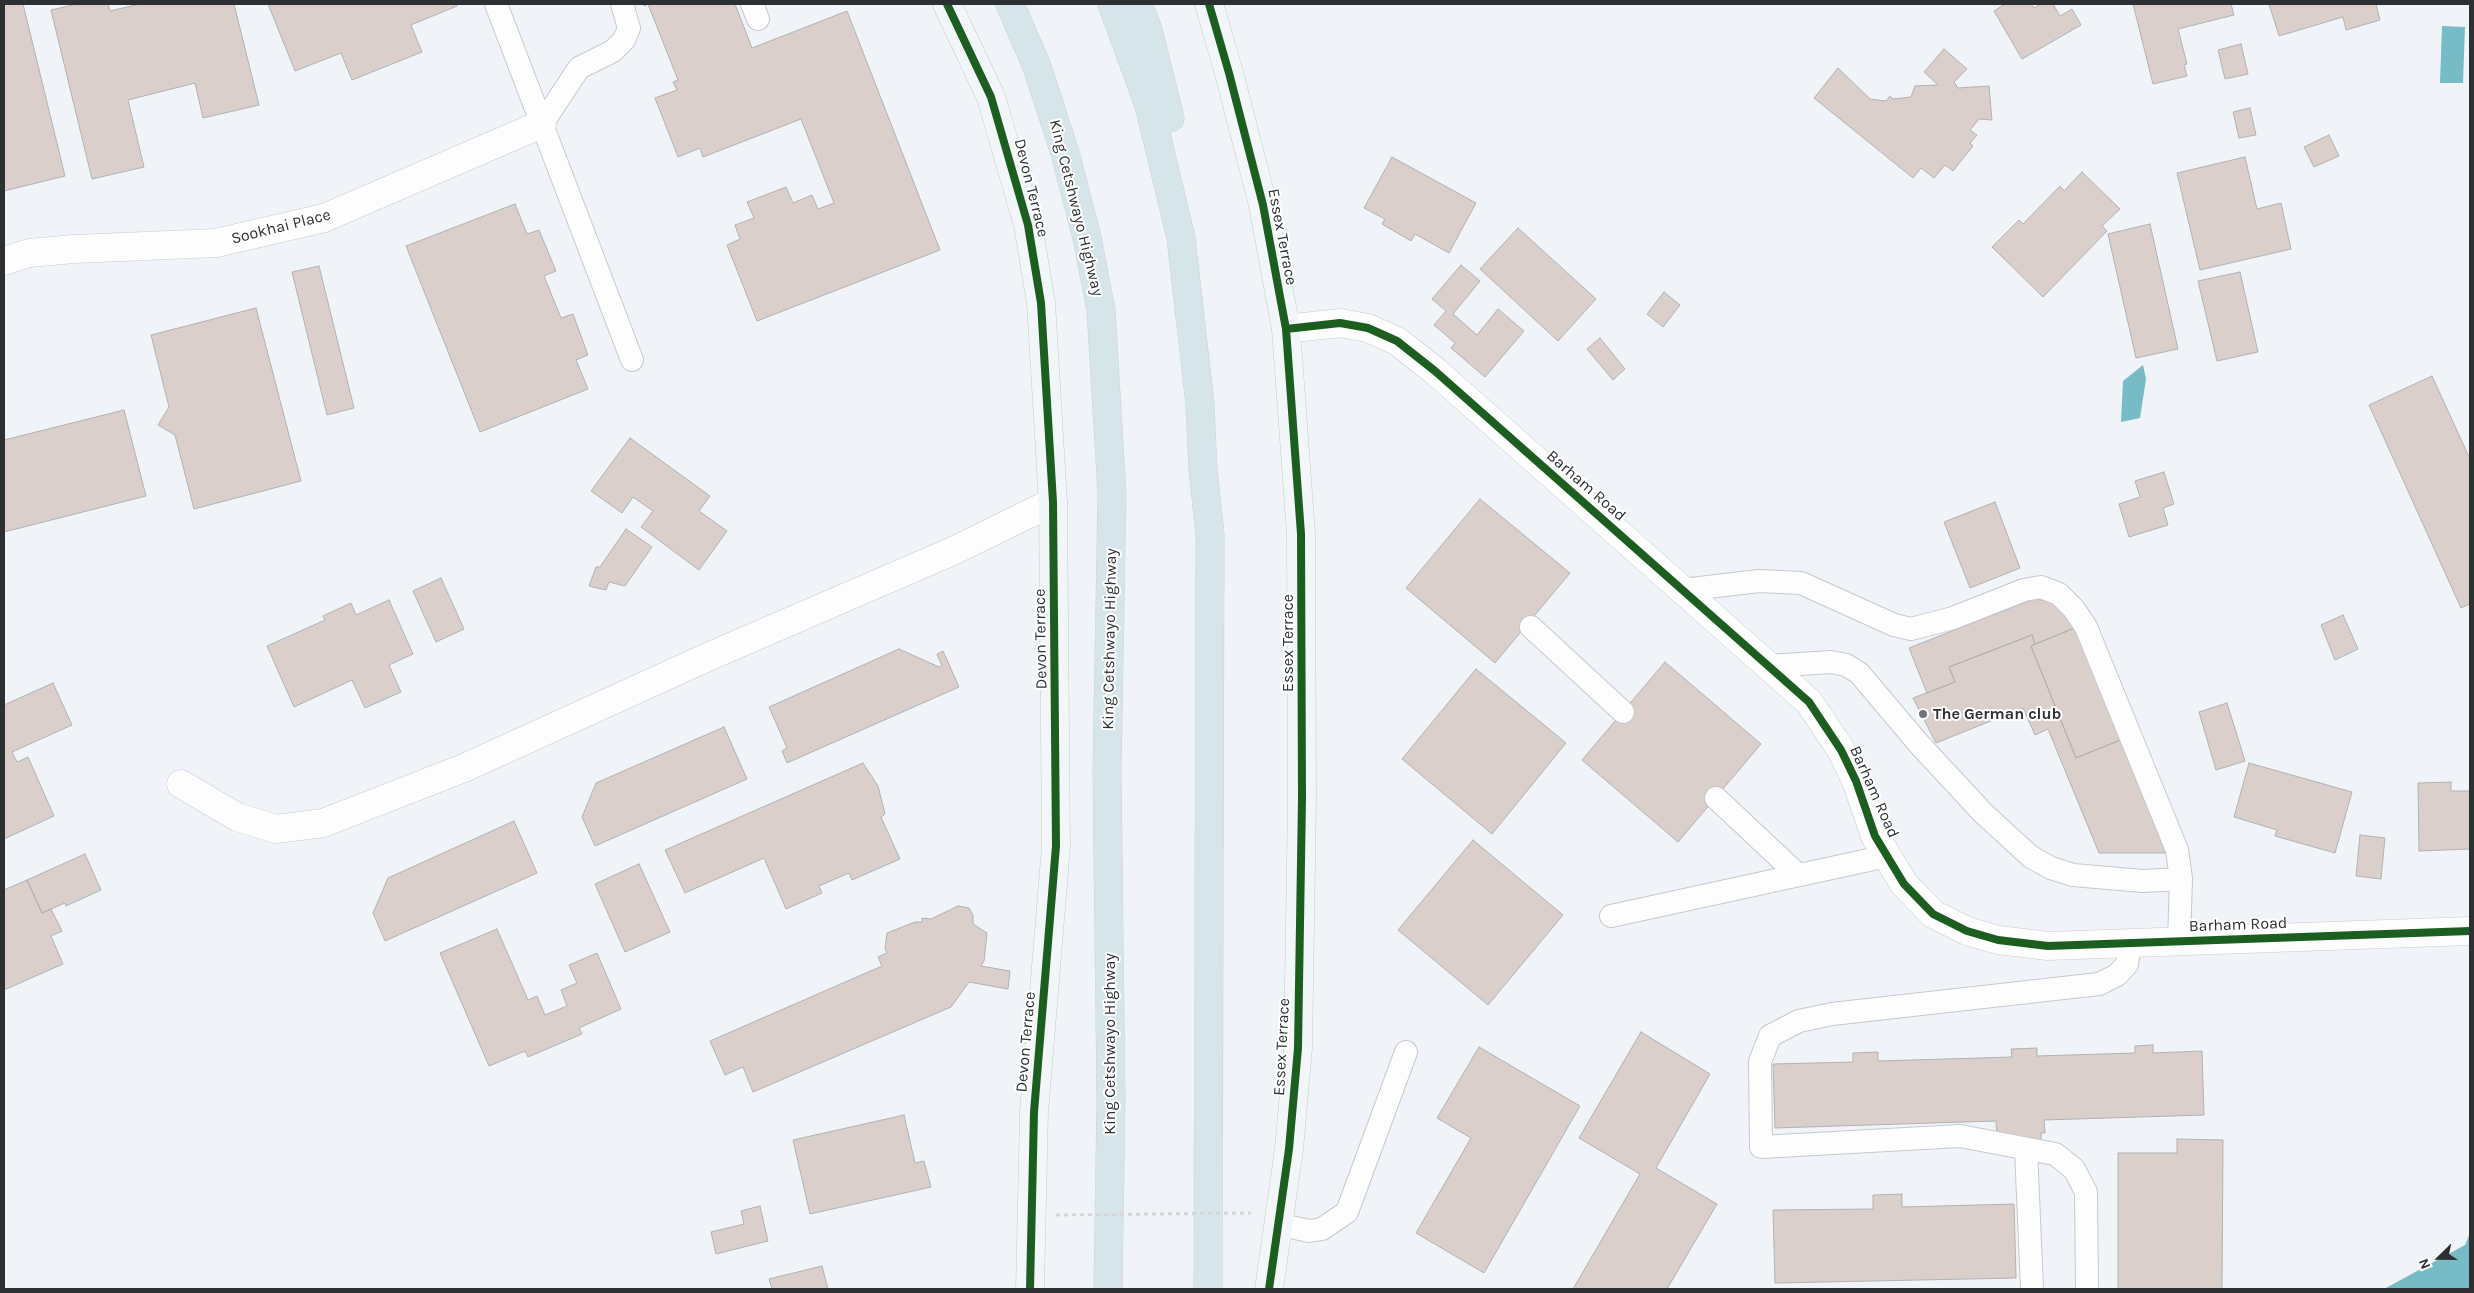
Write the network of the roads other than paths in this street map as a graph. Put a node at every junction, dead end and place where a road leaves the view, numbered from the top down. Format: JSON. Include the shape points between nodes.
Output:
{"nodes":[{"id":1,"x":496,"y":4,"type":"edge"},
{"id":2,"x":622,"y":4,"type":"edge"},
{"id":3,"x":947,"y":4,"type":"edge"},
{"id":4,"x":1010,"y":4,"type":"edge"},
{"id":5,"x":1112,"y":4,"type":"edge"},
{"id":6,"x":1138,"y":4,"type":"edge"},
{"id":7,"x":1209,"y":4,"type":"edge"},
{"id":8,"x":542,"y":124,"type":"junction"},
{"id":9,"x":1181,"y":238,"type":"junction"},
{"id":10,"x":4,"y":261,"type":"edge"},
{"id":11,"x":1286,"y":329,"type":"junction"},
{"id":12,"x":632,"y":360,"type":"dead end"},
{"id":13,"x":1053,"y":502,"type":"junction"},
{"id":14,"x":1683,"y":590,"type":"junction"},
{"id":15,"x":1531,"y":627,"type":"dead end"},
{"id":16,"x":1768,"y":666,"type":"junction"},
{"id":17,"x":1623,"y":712,"type":"dead end"},
{"id":18,"x":181,"y":784,"type":"dead end"},
{"id":19,"x":1716,"y":798,"type":"dead end"},
{"id":20,"x":1887,"y":856,"type":"junction"},
{"id":21,"x":1798,"y":875,"type":"junction"},
{"id":22,"x":2181,"y":879,"type":"junction"},
{"id":23,"x":1611,"y":916,"type":"dead end"},
{"id":24,"x":2470,"y":931,"type":"edge"},
{"id":25,"x":2179,"y":941,"type":"junction"},
{"id":26,"x":2130,"y":943,"type":"junction"},
{"id":27,"x":1406,"y":1052,"type":"dead end"},
{"id":28,"x":2026,"y":1149,"type":"junction"},
{"id":29,"x":1277,"y":1224,"type":"junction"},
{"id":30,"x":1030,"y":1289,"type":"edge"},
{"id":31,"x":1108,"y":1289,"type":"edge"},
{"id":32,"x":1208,"y":1289,"type":"edge"},
{"id":33,"x":1269,"y":1289,"type":"edge"},
{"id":34,"x":2032,"y":1289,"type":"edge"},
{"id":35,"x":2087,"y":1289,"type":"edge"}],
"edges":[{"from":1,"to":8,"type":"lane"},
{"from":2,"to":8,"type":"lane","via":[[629,28],[624,40],[613,51],[579,68]]},
{"from":3,"to":13,"type":"street","name":"Devon Terrace","via":[[992,97],[1028,225],[1041,303]]},
{"from":4,"to":31,"type":"highway","name":"King Cetshwayo Highway","via":[[1065,152],[1101,310],[1104,349],[1112,494],[1107,771],[1112,1100]]},
{"from":5,"to":9,"type":"highway","via":[[1149,104]]},
{"from":6,"to":9,"type":"highway","via":[[1148,30],[1174,138]]},
{"from":7,"to":11,"type":"street","name":"Essex Terrace","via":[[1262,205]]},
{"from":8,"to":10,"type":"street","name":"Sookhai Place","via":[[324,218],[216,243],[74,249],[29,253]]},
{"from":8,"to":12,"type":"lane"},
{"from":9,"to":32,"type":"highway","via":[[1200,404],[1210,534]]},
{"from":11,"to":14,"type":"street","name":"Barham Road","via":[[1340,323],[1368,328],[1397,341]]},
{"from":11,"to":29,"type":"street","name":"Essex Terrace","via":[[1301,534],[1302,799],[1298,1048],[1289,1149]]},
{"from":13,"to":18,"type":"street","via":[[953,551],[710,656],[464,768],[322,823],[276,829],[237,817]]},
{"from":13,"to":30,"type":"street","name":"Devon Terrace","via":[[1056,846],[1034,1112]]},
{"from":14,"to":16,"type":"street","name":"Barham Road"},
{"from":14,"to":22,"type":"lane","via":[[1759,581],[1801,583],[1894,625],[1911,629],[1953,618],[2024,590],[2041,587],[2059,594],[2086,627],[2177,850]]},
{"from":15,"to":17,"type":"lane"},
{"from":16,"to":20,"type":"street","name":"Barham Road","via":[[1809,702],[1841,750],[1856,781],[1875,836]]},
{"from":16,"to":22,"type":"lane","via":[[1831,662],[1846,665],[1859,673],[1982,813],[2031,857],[2051,868],[2073,875],[2143,881]]},
{"from":19,"to":21,"type":"lane"},
{"from":20,"to":21,"type":"lane"},
{"from":20,"to":26,"type":"street","name":"Barham Road","via":[[1904,884],[1933,914],[1967,931],[1998,940],[2048,946]]},
{"from":21,"to":23,"type":"lane"},
{"from":22,"to":25,"type":"lane"},
{"from":24,"to":25,"type":"street","name":"Barham Road"},
{"from":25,"to":26,"type":"street","name":"Barham Road"},
{"from":26,"to":28,"type":"lane","via":[[2127,964],[2117,975],[2099,984],[1832,1014],[1800,1021],[1770,1036],[1760,1062],[1761,1147],[1960,1136]]},
{"from":27,"to":29,"type":"lane","via":[[1347,1212],[1322,1229],[1309,1231]]},
{"from":28,"to":34,"type":"lane"},
{"from":28,"to":35,"type":"lane","via":[[2055,1154],[2074,1168],[2086,1192]]},
{"from":29,"to":33,"type":"street","name":"Essex Terrace"}]}
